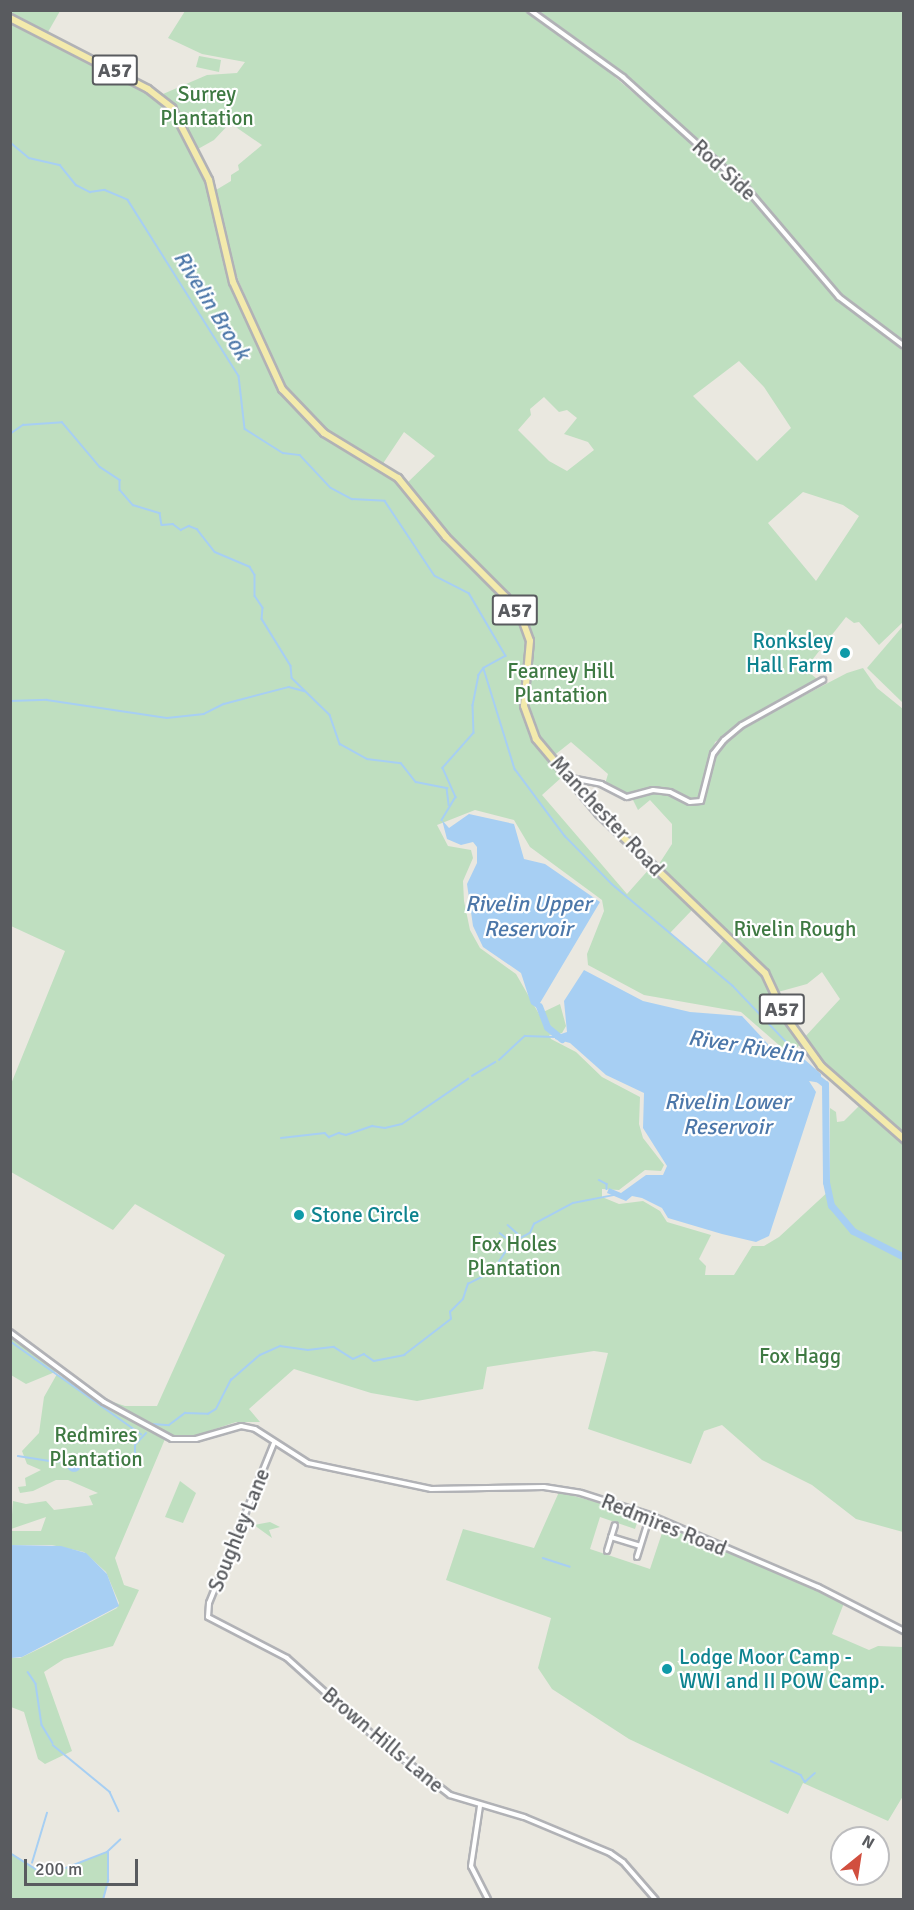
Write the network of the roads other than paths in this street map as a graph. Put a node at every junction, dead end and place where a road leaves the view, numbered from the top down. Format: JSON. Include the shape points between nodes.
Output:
{"nodes":[{"id":1,"x":530,"y":10,"type":"edge"},
{"id":2,"x":10,"y":18,"type":"edge"},
{"id":3,"x":903,"y":346,"type":"edge"},
{"id":4,"x":823,"y":680,"type":"dead end"},
{"id":5,"x":566,"y":778,"type":"junction"},
{"id":6,"x":903,"y":1139,"type":"edge"},
{"id":7,"x":10,"y":1332,"type":"edge"},
{"id":8,"x":274,"y":1443,"type":"junction"},
{"id":9,"x":650,"y":1515,"type":"junction"},
{"id":10,"x":615,"y":1525,"type":"dead end"},
{"id":11,"x":611,"y":1537,"type":"junction"},
{"id":12,"x":640,"y":1546,"type":"junction"},
{"id":13,"x":607,"y":1551,"type":"dead end"},
{"id":14,"x":637,"y":1557,"type":"dead end"},
{"id":15,"x":208,"y":1617,"type":"joint"},
{"id":16,"x":903,"y":1631,"type":"edge"},
{"id":17,"x":480,"y":1806,"type":"junction"},
{"id":18,"x":488,"y":1899,"type":"edge"},
{"id":19,"x":656,"y":1899,"type":"edge"}],
"edges":[{"from":1,"to":3,"type":"street","name":"Rod Side","via":[[623,77],[747,189],[839,297]]},
{"from":2,"to":5,"type":"main road","name":"Manchester Road","number":"A57","via":[[148,89],[172,108],[209,180],[233,282],[279,382],[324,433],[398,478],[522,619],[530,641],[527,722]]},
{"from":4,"to":5,"type":"street","via":[[742,725],[724,740],[713,754],[700,801],[690,802],[670,792],[653,790],[627,797],[601,784]]},
{"from":5,"to":6,"type":"main road","name":"Manchester Road","number":"A57","via":[[723,936],[759,965],[812,1057]]},
{"from":7,"to":8,"type":"street","name":"Redmires Road","via":[[104,1401],[164,1436],[186,1440],[241,1426]]},
{"from":8,"to":9,"type":"street","name":"Redmires Road","via":[[313,1464],[431,1489],[558,1488]]},
{"from":8,"to":15,"type":"street","name":"Soughley Lane","via":[[209,1604]]},
{"from":9,"to":12,"type":"street"},
{"from":9,"to":16,"type":"street","name":"Redmires Road","via":[[818,1587]]},
{"from":10,"to":11,"type":"street"},
{"from":11,"to":12,"type":"street"},
{"from":11,"to":13,"type":"street"},
{"from":12,"to":14,"type":"street"},
{"from":15,"to":17,"type":"street","name":"Brown Hills Lane","via":[[287,1658],[382,1743],[445,1792]]},
{"from":17,"to":18,"type":"street","via":[[471,1866]]},
{"from":17,"to":19,"type":"street","name":"Brown Hills Lane","via":[[524,1817],[610,1853]]}]}
